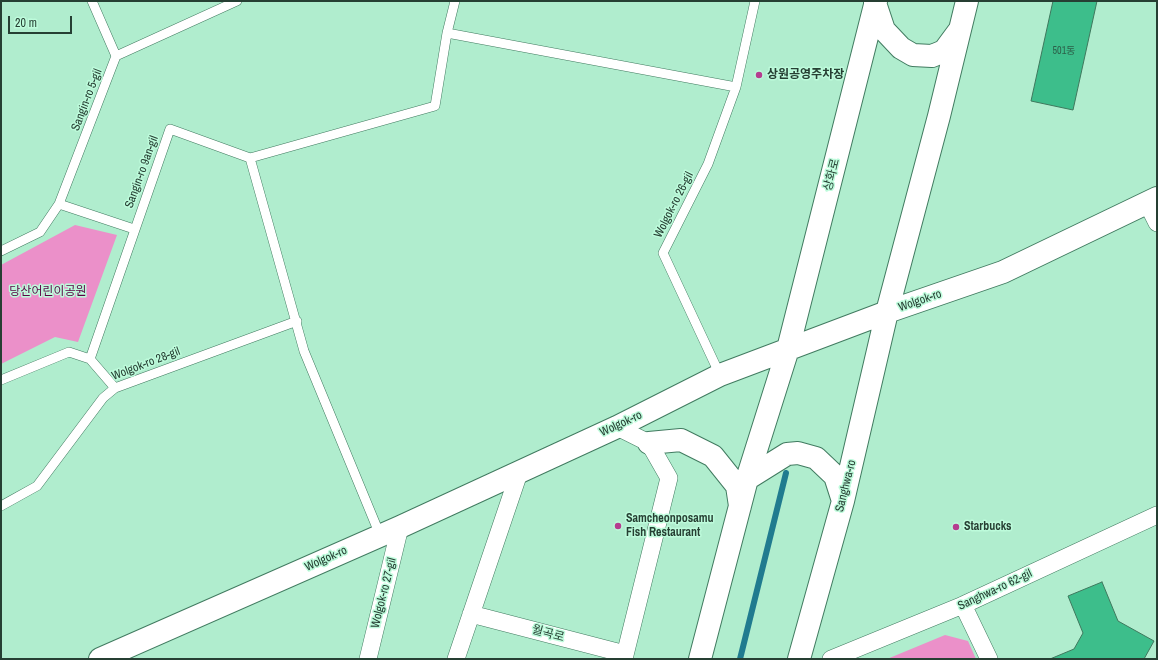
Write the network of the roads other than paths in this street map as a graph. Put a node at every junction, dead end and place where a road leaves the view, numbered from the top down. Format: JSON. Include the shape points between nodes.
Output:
{"nodes":[{"id":1,"x":92,"y":1,"type":"edge"},
{"id":2,"x":237,"y":1,"type":"edge"},
{"id":3,"x":455,"y":1,"type":"edge"},
{"id":4,"x":755,"y":1,"type":"edge"},
{"id":5,"x":967,"y":1,"type":"edge"},
{"id":6,"x":875,"y":2,"type":"edge"},
{"id":7,"x":960,"y":29,"type":"junction"},
{"id":8,"x":447,"y":33,"type":"junction"},
{"id":9,"x":116,"y":56,"type":"junction"},
{"id":10,"x":736,"y":86,"type":"junction"},
{"id":11,"x":250,"y":158,"type":"junction"},
{"id":12,"x":1152,"y":200,"type":"edge"},
{"id":13,"x":59,"y":204,"type":"junction"},
{"id":14,"x":1157,"y":222,"type":"edge"},
{"id":15,"x":134,"y":229,"type":"junction"},
{"id":16,"x":1,"y":251,"type":"edge"},
{"id":17,"x":886,"y":312,"type":"junction"},
{"id":18,"x":297,"y":321,"type":"junction"},
{"id":19,"x":788,"y":349,"type":"junction"},
{"id":20,"x":90,"y":359,"type":"junction"},
{"id":21,"x":720,"y":376,"type":"junction"},
{"id":22,"x":1,"y":380,"type":"edge"},
{"id":23,"x":115,"y":388,"type":"junction"},
{"id":24,"x":617,"y":427,"type":"junction"},
{"id":25,"x":649,"y":443,"type":"junction"},
{"id":26,"x":519,"y":473,"type":"junction"},
{"id":27,"x":747,"y":479,"type":"junction"},
{"id":28,"x":843,"y":501,"type":"junction"},
{"id":29,"x":1,"y":506,"type":"edge"},
{"id":30,"x":740,"y":506,"type":"junction"},
{"id":31,"x":1157,"y":515,"type":"edge"},
{"id":32,"x":400,"y":527,"type":"junction"},
{"id":33,"x":380,"y":535,"type":"junction"},
{"id":34,"x":962,"y":606,"type":"junction"},
{"id":35,"x":471,"y":614,"type":"junction"},
{"id":36,"x":624,"y":657,"type":"edge"},
{"id":37,"x":100,"y":659,"type":"edge"},
{"id":38,"x":368,"y":659,"type":"edge"},
{"id":39,"x":456,"y":659,"type":"edge"},
{"id":40,"x":700,"y":659,"type":"edge"},
{"id":41,"x":799,"y":659,"type":"edge"},
{"id":42,"x":831,"y":659,"type":"edge"},
{"id":43,"x":989,"y":659,"type":"edge"}],
"edges":[{"from":1,"to":9,"type":"lane"},
{"from":2,"to":9,"type":"lane"},
{"from":3,"to":8,"type":"lane"},
{"from":4,"to":10,"type":"lane","name":"Wolgok-ro 26-gil"},
{"from":5,"to":7,"type":"main road"},
{"from":6,"to":7,"type":"main road","via":[[884,30],[901,48],[913,55],[932,56],[944,51]]},
{"from":6,"to":19,"type":"main road","name":"상화로"},
{"from":7,"to":17,"type":"main road"},
{"from":8,"to":10,"type":"lane"},
{"from":8,"to":11,"type":"lane","via":[[435,106]]},
{"from":9,"to":13,"type":"lane","name":"Sangin-ro 5-gil"},
{"from":10,"to":21,"type":"lane","name":"Wolgok-ro 26-gil","via":[[708,164],[663,253]]},
{"from":11,"to":15,"type":"lane","name":"Sangin-ro 9an-gil","via":[[170,129]]},
{"from":11,"to":18,"type":"lane"},
{"from":12,"to":14,"type":"street","name":"Wolgok-ro"},
{"from":12,"to":17,"type":"main road","name":"Wolgok-ro","via":[[1003,272]]},
{"from":13,"to":15,"type":"lane"},
{"from":13,"to":16,"type":"lane","name":"Sangin-ro 5-gil","via":[[40,232]]},
{"from":15,"to":20,"type":"lane","name":"Sangin-ro 9an-gil"},
{"from":17,"to":19,"type":"main road","name":"Wolgok-ro"},
{"from":17,"to":28,"type":"main road","name":"Sanghwa-ro"},
{"from":18,"to":23,"type":"lane","name":"Wolgok-ro 28-gil"},
{"from":18,"to":33,"type":"lane","via":[[304,350]]},
{"from":19,"to":21,"type":"main road","name":"Wolgok-ro"},
{"from":19,"to":27,"type":"main road"},
{"from":20,"to":22,"type":"lane","via":[[69,352]]},
{"from":20,"to":23,"type":"lane"},
{"from":21,"to":24,"type":"main road","name":"Wolgok-ro"},
{"from":23,"to":29,"type":"lane","name":"Wolgok-ro 28-gil","via":[[103,398],[37,486]]},
{"from":24,"to":25,"type":"street"},
{"from":24,"to":26,"type":"main road","name":"Wolgok-ro"},
{"from":25,"to":30,"type":"main road","via":[[680,440],[712,456],[737,486]]},
{"from":25,"to":36,"type":"street","via":[[669,478]]},
{"from":26,"to":32,"type":"main road","name":"Wolgok-ro"},
{"from":26,"to":35,"type":"street"},
{"from":27,"to":28,"type":"main road","via":[[787,454],[798,453],[816,458],[835,476]]},
{"from":27,"to":30,"type":"main road"},
{"from":28,"to":41,"type":"main road","name":"Sanghwa-ro"},
{"from":30,"to":40,"type":"main road"},
{"from":31,"to":34,"type":"street","name":"Sanghwa-ro 62-gil"},
{"from":32,"to":33,"type":"main road","name":"Wolgok-ro"},
{"from":32,"to":38,"type":"street","name":"Wolgok-ro 27-gil"},
{"from":33,"to":37,"type":"main road","name":"Wolgok-ro"},
{"from":34,"to":42,"type":"street","name":"Sanghwa-ro 62-gil"},
{"from":34,"to":43,"type":"street"},
{"from":35,"to":36,"type":"street","name":"월곡로"},
{"from":35,"to":39,"type":"street"}]}
